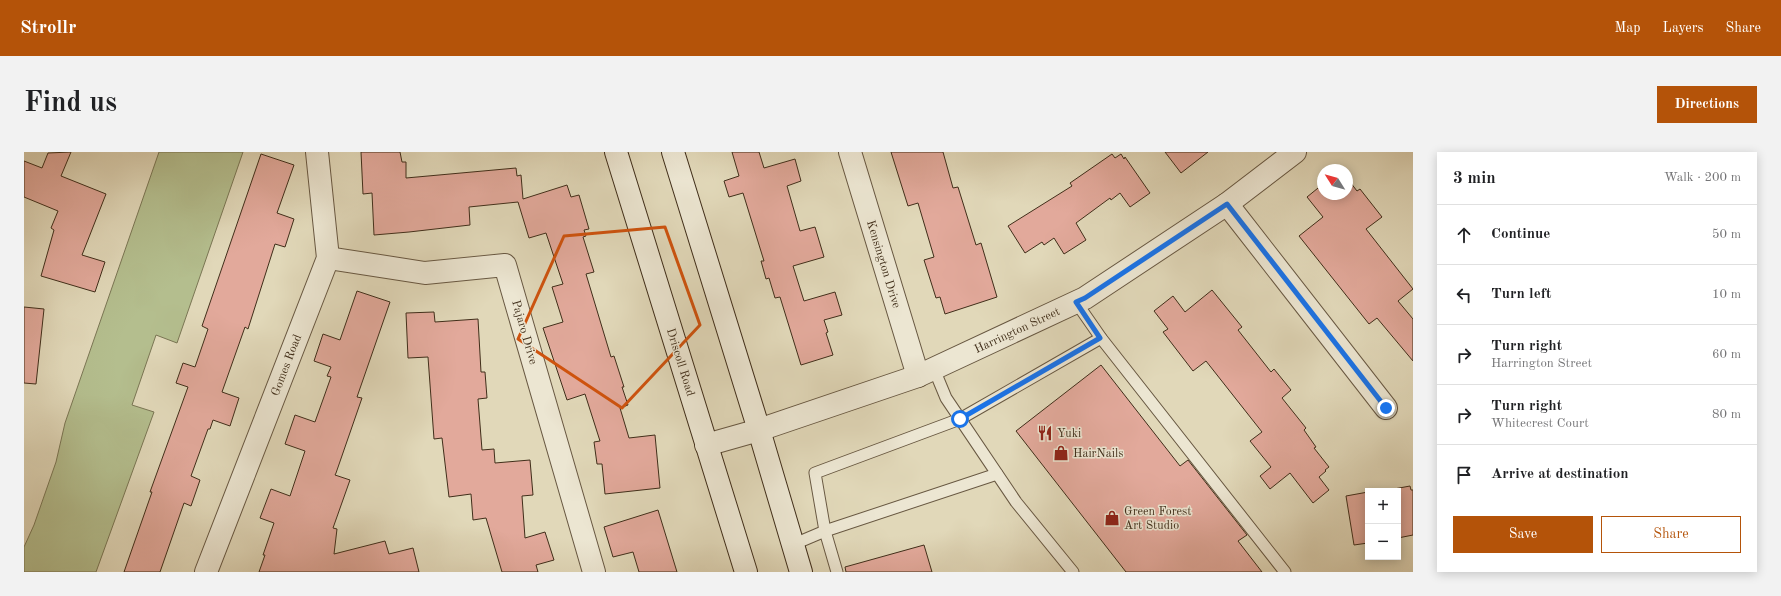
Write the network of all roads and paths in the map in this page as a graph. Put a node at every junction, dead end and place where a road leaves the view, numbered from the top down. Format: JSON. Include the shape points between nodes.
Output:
{"nodes":[{"id":1,"x":317,"y":152,"type":"edge"},
{"id":2,"x":616,"y":152,"type":"edge"},
{"id":3,"x":673,"y":152,"type":"edge"},
{"id":4,"x":850,"y":152,"type":"edge"},
{"id":5,"x":1295,"y":152,"type":"edge"},
{"id":6,"x":1227,"y":204,"type":"junction"},
{"id":7,"x":328,"y":258,"type":"junction"},
{"id":8,"x":1076,"y":302,"type":"junction"},
{"id":9,"x":1100,"y":338,"type":"junction"},
{"id":10,"x":926,"y":372,"type":"junction"},
{"id":11,"x":1386,"y":408,"type":"dead end"},
{"id":12,"x":960,"y":419,"type":"junction"},
{"id":13,"x":759,"y":430,"type":"junction"},
{"id":14,"x":706,"y":445,"type":"junction"},
{"id":15,"x":997,"y":474,"type":"junction"},
{"id":16,"x":825,"y":531,"type":"junction"},
{"id":17,"x":792,"y":544,"type":"junction"},
{"id":18,"x":206,"y":572,"type":"edge"},
{"id":19,"x":594,"y":572,"type":"edge"},
{"id":20,"x":746,"y":572,"type":"edge"},
{"id":21,"x":801,"y":572,"type":"edge"},
{"id":22,"x":837,"y":572,"type":"edge"},
{"id":23,"x":1073,"y":572,"type":"edge"},
{"id":24,"x":1285,"y":572,"type":"edge"}],
"edges":[{"from":1,"to":7,"type":"street","name":"Gomes Road"},
{"from":2,"to":14,"type":"street","name":"Driscoll Road"},
{"from":3,"to":13,"type":"street"},
{"from":4,"to":10,"type":"street","name":"Kensington Drive"},
{"from":5,"to":6,"type":"street","name":"Harrington Street"},
{"from":6,"to":8,"type":"street","name":"Harrington Street"},
{"from":6,"to":11,"type":"street"},
{"from":7,"to":18,"type":"street","name":"Gomes Road"},
{"from":7,"to":19,"type":"street","name":"Pajaro Drive","via":[[425,273],[506,265]]},
{"from":8,"to":9,"type":"lane"},
{"from":8,"to":10,"type":"street","name":"Harrington Street"},
{"from":9,"to":12,"type":"lane"},
{"from":9,"to":24,"type":"lane"},
{"from":10,"to":12,"type":"lane"},
{"from":10,"to":13,"type":"street","name":"Harrington Street"},
{"from":12,"to":15,"type":"lane"},
{"from":12,"to":16,"type":"lane","via":[[815,473]]},
{"from":13,"to":14,"type":"street","name":"Harrington Street"},
{"from":13,"to":17,"type":"street"},
{"from":14,"to":20,"type":"street","name":"Driscoll Road"},
{"from":15,"to":16,"type":"lane"},
{"from":15,"to":23,"type":"lane","via":[[1016,502]]},
{"from":16,"to":17,"type":"lane"},
{"from":16,"to":22,"type":"lane"},
{"from":17,"to":21,"type":"street"}]}
